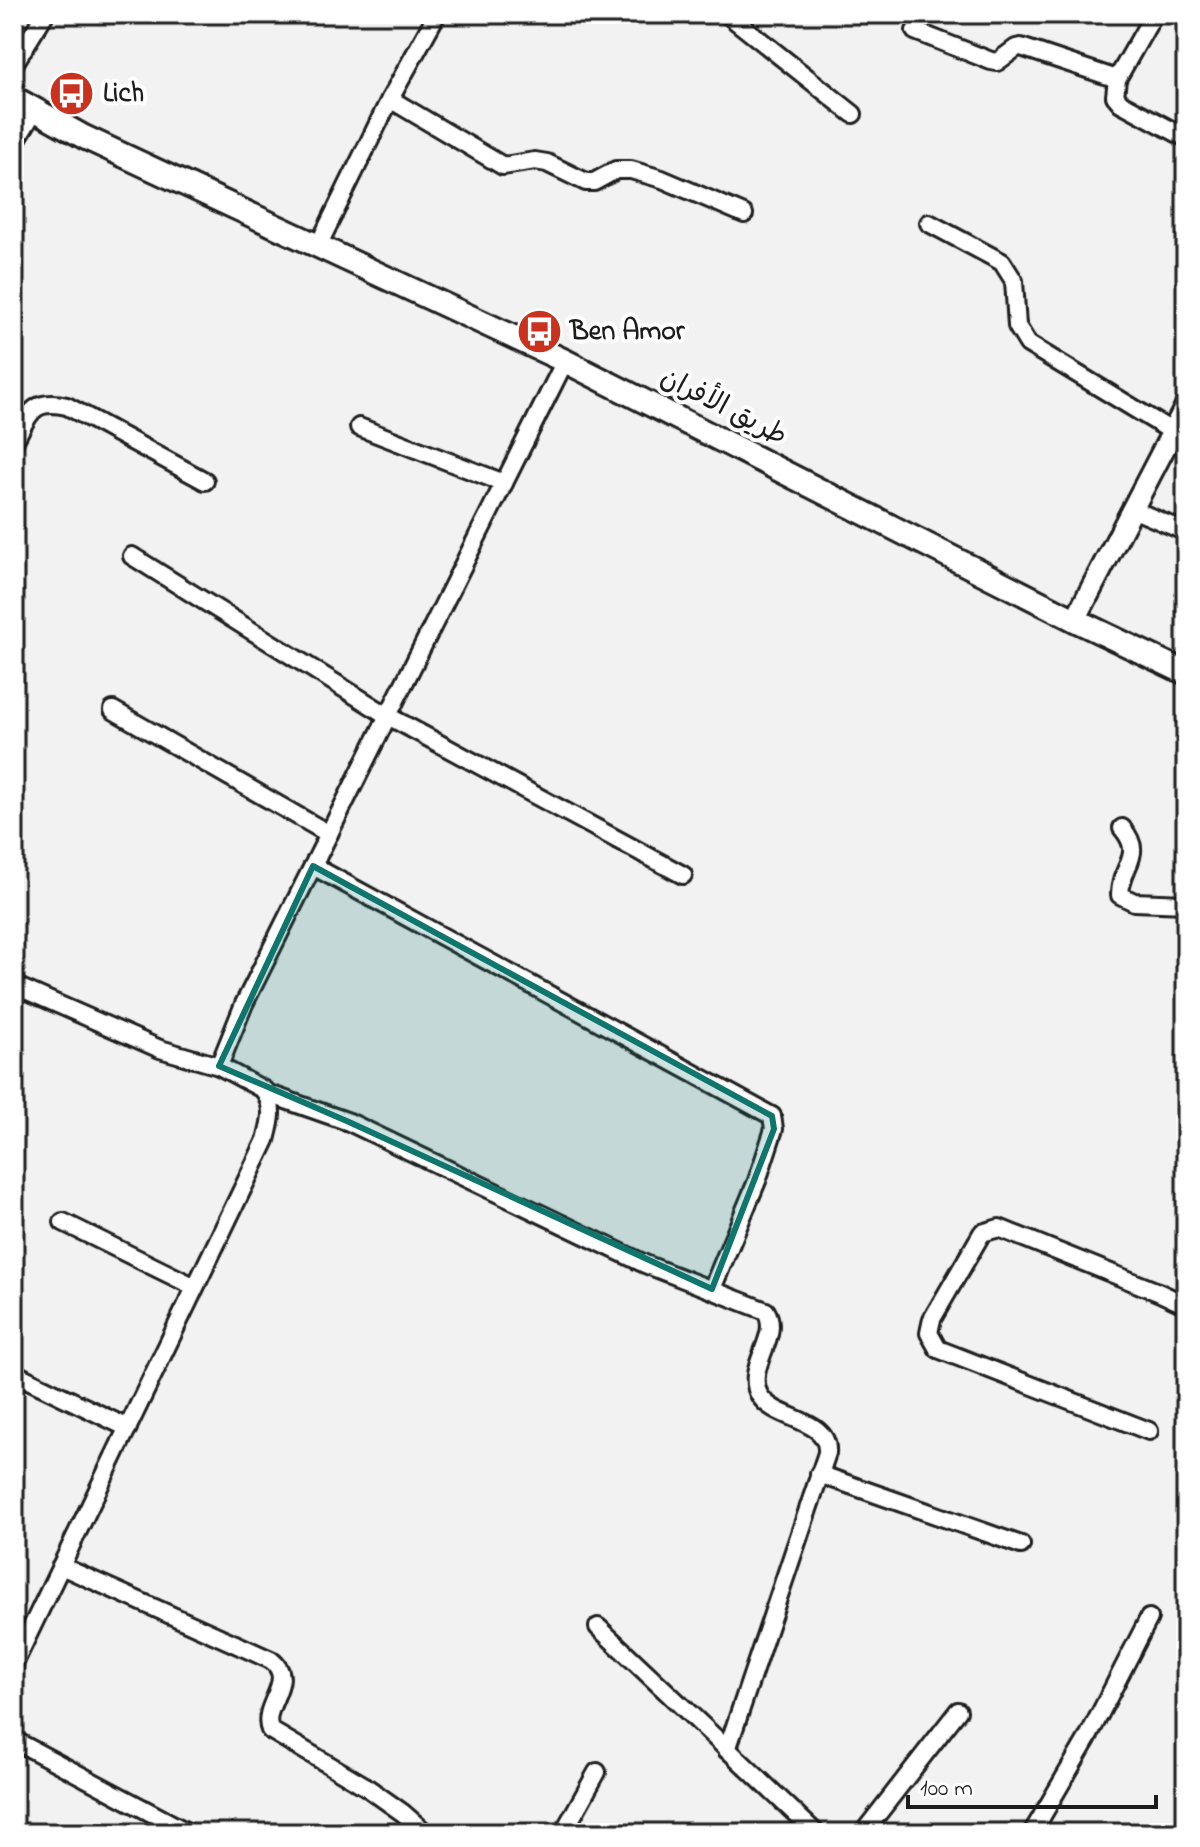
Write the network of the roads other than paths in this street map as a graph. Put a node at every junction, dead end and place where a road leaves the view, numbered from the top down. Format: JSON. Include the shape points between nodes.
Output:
{"nodes":[{"id":1,"x":45,"y":14,"type":"edge"},
{"id":2,"x":437,"y":14,"type":"edge"},
{"id":3,"x":727,"y":14,"type":"edge"},
{"id":4,"x":1154,"y":14,"type":"edge"},
{"id":5,"x":915,"y":31,"type":"dead end"},
{"id":6,"x":14,"y":64,"type":"edge"},
{"id":7,"x":1117,"y":79,"type":"junction"},
{"id":8,"x":14,"y":98,"type":"edge"},
{"id":9,"x":390,"y":99,"type":"junction"},
{"id":10,"x":34,"y":111,"type":"junction"},
{"id":11,"x":853,"y":114,"type":"dead end"},
{"id":12,"x":1186,"y":138,"type":"edge"},
{"id":13,"x":14,"y":144,"type":"edge"},
{"id":14,"x":744,"y":214,"type":"dead end"},
{"id":15,"x":929,"y":223,"type":"dead end"},
{"id":16,"x":318,"y":246,"type":"junction"},
{"id":17,"x":565,"y":361,"type":"junction"},
{"id":18,"x":1181,"y":420,"type":"edge"},
{"id":19,"x":359,"y":427,"type":"dead end"},
{"id":20,"x":14,"y":442,"type":"edge"},
{"id":21,"x":205,"y":481,"type":"dead end"},
{"id":22,"x":504,"y":483,"type":"junction"},
{"id":23,"x":1132,"y":509,"type":"junction"},
{"id":24,"x":1186,"y":532,"type":"edge"},
{"id":25,"x":132,"y":556,"type":"dead end"},
{"id":26,"x":1075,"y":620,"type":"junction"},
{"id":27,"x":1186,"y":673,"type":"edge"},
{"id":28,"x":113,"y":710,"type":"dead end"},
{"id":29,"x":388,"y":716,"type":"junction"},
{"id":30,"x":1122,"y":828,"type":"dead end"},
{"id":31,"x":329,"y":834,"type":"junction"},
{"id":32,"x":313,"y":866,"type":"junction"},
{"id":33,"x":683,"y":875,"type":"dead end"},
{"id":34,"x":1186,"y":904,"type":"edge"},
{"id":35,"x":14,"y":985,"type":"edge"},
{"id":36,"x":219,"y":1066,"type":"junction"},
{"id":37,"x":266,"y":1093,"type":"junction"},
{"id":38,"x":63,"y":1222,"type":"dead end"},
{"id":39,"x":195,"y":1287,"type":"junction"},
{"id":40,"x":712,"y":1289,"type":"junction"},
{"id":41,"x":1186,"y":1305,"type":"edge"},
{"id":42,"x":14,"y":1373,"type":"edge"},
{"id":43,"x":128,"y":1428,"type":"junction"},
{"id":44,"x":1149,"y":1431,"type":"dead end"},
{"id":45,"x":819,"y":1474,"type":"junction"},
{"id":46,"x":1021,"y":1545,"type":"dead end"},
{"id":47,"x":61,"y":1566,"type":"junction"},
{"id":48,"x":1149,"y":1618,"type":"dead end"},
{"id":49,"x":598,"y":1627,"type":"dead end"},
{"id":50,"x":14,"y":1664,"type":"edge"},
{"id":51,"x":958,"y":1711,"type":"dead end"},
{"id":52,"x":14,"y":1740,"type":"edge"},
{"id":53,"x":727,"y":1750,"type":"junction"},
{"id":54,"x":597,"y":1772,"type":"dead end"},
{"id":55,"x":189,"y":1833,"type":"edge"},
{"id":56,"x":426,"y":1833,"type":"edge"},
{"id":57,"x":563,"y":1833,"type":"edge"},
{"id":58,"x":816,"y":1833,"type":"edge"},
{"id":59,"x":863,"y":1833,"type":"edge"},
{"id":60,"x":1032,"y":1833,"type":"edge"}],
"edges":[{"from":1,"to":6,"type":"street"},
{"from":2,"to":9,"type":"street"},
{"from":3,"to":11,"type":"street"},
{"from":4,"to":7,"type":"street"},
{"from":5,"to":7,"type":"street","via":[[991,61],[1021,47]]},
{"from":7,"to":12,"type":"street","via":[[1115,96],[1121,103]]},
{"from":8,"to":10,"type":"main road","name":"طريق الأفران"},
{"from":9,"to":14,"type":"street","via":[[503,166],[547,163],[586,182],[631,170]]},
{"from":9,"to":16,"type":"street"},
{"from":10,"to":13,"type":"street"},
{"from":10,"to":16,"type":"main road","name":"طريق الأفران"},
{"from":15,"to":18,"type":"street","via":[[1002,262],[1014,281],[1017,326],[1028,344]]},
{"from":16,"to":17,"type":"main road","name":"طريق الأفران"},
{"from":17,"to":22,"type":"street"},
{"from":17,"to":26,"type":"main road","name":"طريق الأفران"},
{"from":18,"to":23,"type":"street"},
{"from":19,"to":22,"type":"street"},
{"from":20,"to":21,"type":"street","via":[[33,409],[50,402],[67,406]]},
{"from":22,"to":29,"type":"street"},
{"from":23,"to":24,"type":"street"},
{"from":23,"to":26,"type":"street"},
{"from":25,"to":29,"type":"street"},
{"from":26,"to":27,"type":"main road","name":"طريق الأفران"},
{"from":28,"to":31,"type":"street"},
{"from":29,"to":31,"type":"street"},
{"from":29,"to":33,"type":"street"},
{"from":30,"to":34,"type":"street","via":[[1134,848],[1120,895],[1134,902]]},
{"from":31,"to":32,"type":"street"},
{"from":32,"to":36,"type":"street"},
{"from":32,"to":40,"type":"street","via":[[772,1116],[774,1129],[757,1181]]},
{"from":35,"to":36,"type":"street","via":[[160,1049]]},
{"from":36,"to":37,"type":"street"},
{"from":37,"to":39,"type":"street","via":[[272,1107],[266,1140]]},
{"from":37,"to":40,"type":"street","via":[[349,1122],[645,1264]]},
{"from":38,"to":39,"type":"street"},
{"from":39,"to":43,"type":"street"},
{"from":40,"to":45,"type":"street","via":[[769,1316],[756,1388],[780,1413],[825,1436],[827,1453]]},
{"from":41,"to":44,"type":"street","via":[[999,1228],[982,1233],[932,1319],[929,1333],[938,1349]]},
{"from":42,"to":43,"type":"street"},
{"from":43,"to":47,"type":"street"},
{"from":45,"to":46,"type":"street"},
{"from":45,"to":53,"type":"street"},
{"from":47,"to":50,"type":"street"},
{"from":47,"to":56,"type":"street","via":[[271,1660],[282,1676],[268,1713],[270,1730],[365,1786]]},
{"from":48,"to":60,"type":"street"},
{"from":49,"to":53,"type":"street"},
{"from":51,"to":59,"type":"street"},
{"from":52,"to":55,"type":"street"},
{"from":53,"to":58,"type":"street"},
{"from":54,"to":57,"type":"street"}]}
